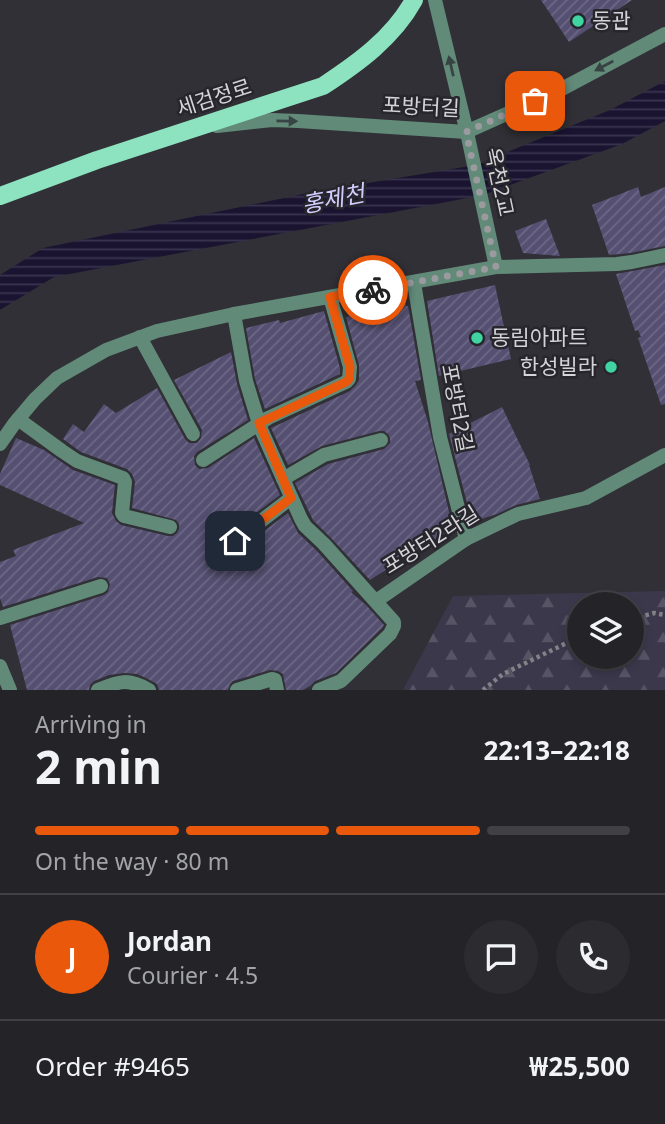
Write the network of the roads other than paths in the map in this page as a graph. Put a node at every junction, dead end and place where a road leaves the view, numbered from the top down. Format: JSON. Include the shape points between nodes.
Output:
{"nodes":[{"id":1,"x":414,"y":0,"type":"edge"},
{"id":2,"x":435,"y":0,"type":"edge"},
{"id":3,"x":665,"y":34,"type":"edge"},
{"id":4,"x":195,"y":128,"type":"junction"},
{"id":5,"x":467,"y":135,"type":"junction"},
{"id":6,"x":0,"y":196,"type":"edge"},
{"id":7,"x":665,"y":255,"type":"edge"},
{"id":8,"x":496,"y":267,"type":"junction"},
{"id":9,"x":414,"y":283,"type":"junction"},
{"id":10,"x":330,"y":297,"type":"junction"},
{"id":11,"x":234,"y":314,"type":"junction"},
{"id":12,"x":140,"y":337,"type":"junction"},
{"id":13,"x":18,"y":419,"type":"junction"},
{"id":14,"x":259,"y":423,"type":"junction"},
{"id":15,"x":193,"y":434,"type":"dead end"},
{"id":16,"x":381,"y":440,"type":"dead end"},
{"id":17,"x":0,"y":444,"type":"edge"},
{"id":18,"x":665,"y":456,"type":"edge"},
{"id":19,"x":203,"y":460,"type":"dead end"},
{"id":20,"x":283,"y":479,"type":"junction"},
{"id":21,"x":291,"y":498,"type":"junction"},
{"id":22,"x":170,"y":527,"type":"dead end"},
{"id":23,"x":466,"y":539,"type":"junction"},
{"id":24,"x":235,"y":541,"type":"dead end"},
{"id":25,"x":101,"y":586,"type":"dead end"},
{"id":26,"x":376,"y":601,"type":"junction"},
{"id":27,"x":0,"y":618,"type":"edge"},
{"id":28,"x":0,"y":666,"type":"edge"},
{"id":29,"x":9,"y":690,"type":"edge"},
{"id":30,"x":98,"y":690,"type":"edge"},
{"id":31,"x":149,"y":690,"type":"edge"},
{"id":32,"x":237,"y":690,"type":"edge"},
{"id":33,"x":277,"y":690,"type":"edge"},
{"id":34,"x":318,"y":690,"type":"edge"}],
"edges":[{"from":1,"to":4,"type":"main road","name":"세검정로","via":[[375,49],[323,86]]},
{"from":5,"to":2,"type":"street","name":"옥천2교","one_way":true},
{"from":3,"to":5,"type":"street","name":"포방터길","one_way":true},
{"from":4,"to":5,"type":"street","name":"포방터길","one_way":true,"via":[[272,120]]},
{"from":4,"to":6,"type":"main road","name":"세검정로"},
{"from":5,"to":8,"type":"street","name":"옥천2교"},
{"from":7,"to":8,"type":"street","via":[[617,264]]},
{"from":8,"to":9,"type":"street"},
{"from":9,"to":10,"type":"street"},
{"from":9,"to":23,"type":"street","name":"포방터2길","via":[[437,425]]},
{"from":10,"to":11,"type":"street"},
{"from":10,"to":14,"type":"street","via":[[350,367],[349,379]]},
{"from":11,"to":12,"type":"street"},
{"from":11,"to":14,"type":"street"},
{"from":12,"to":13,"type":"street","via":[[57,378]]},
{"from":12,"to":15,"type":"street"},
{"from":13,"to":17,"type":"street"},
{"from":13,"to":22,"type":"street","via":[[77,461],[123,478],[124,516]]},
{"from":14,"to":19,"type":"street"},
{"from":14,"to":20,"type":"street"},
{"from":16,"to":20,"type":"street","via":[[324,455]]},
{"from":18,"to":23,"type":"street","name":"포방터2라길","via":[[586,498],[518,514]]},
{"from":20,"to":21,"type":"street"},
{"from":21,"to":24,"type":"street"},
{"from":21,"to":26,"type":"street","via":[[305,526]]},
{"from":23,"to":26,"type":"street","name":"포방터2라길"},
{"from":25,"to":27,"type":"street"},
{"from":26,"to":34,"type":"street","via":[[394,622],[390,634],[341,681]]},
{"from":28,"to":29,"type":"street"},
{"from":30,"to":31,"type":"street","via":[[125,681]]},
{"from":32,"to":33,"type":"street","via":[[273,679]]}]}
